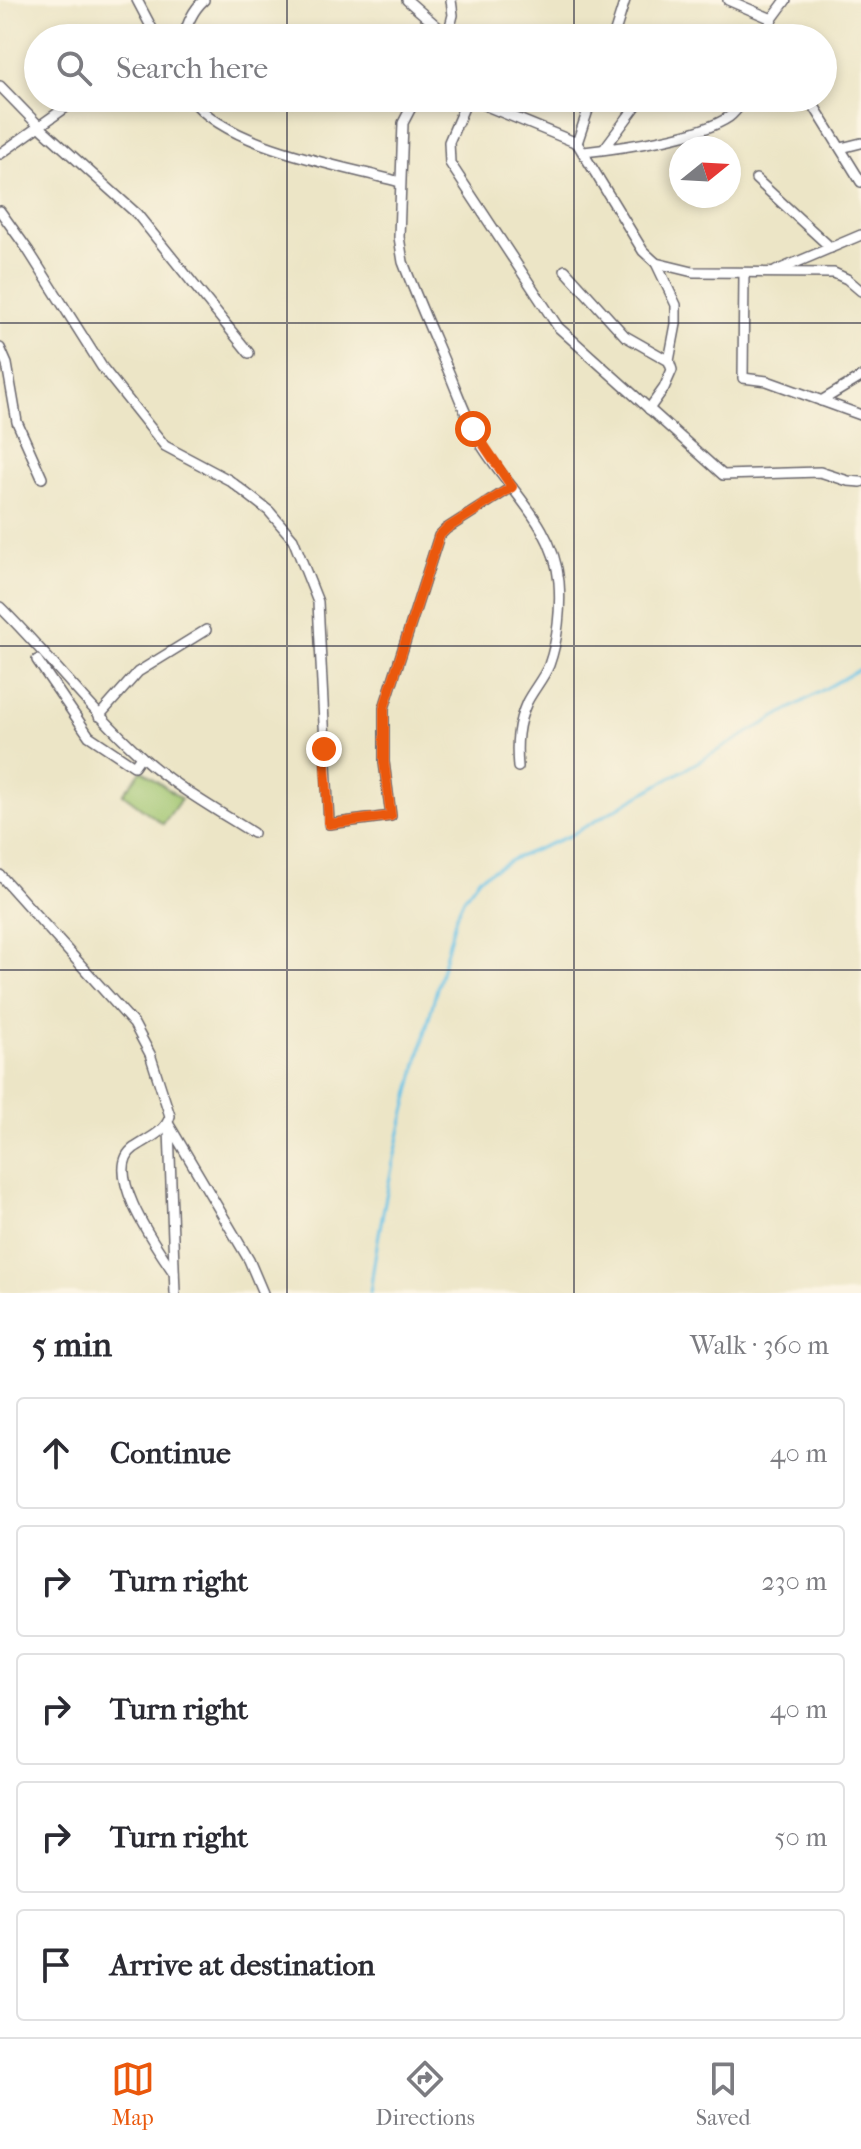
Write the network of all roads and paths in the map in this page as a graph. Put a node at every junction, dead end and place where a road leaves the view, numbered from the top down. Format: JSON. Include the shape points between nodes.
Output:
{"nodes":[{"id":1,"x":137,"y":0,"type":"edge"},
{"id":2,"x":204,"y":0,"type":"edge"},
{"id":3,"x":407,"y":0,"type":"edge"},
{"id":4,"x":451,"y":0,"type":"edge"},
{"id":5,"x":625,"y":0,"type":"edge"},
{"id":6,"x":728,"y":0,"type":"edge"},
{"id":7,"x":786,"y":0,"type":"edge"},
{"id":8,"x":772,"y":19,"type":"junction"},
{"id":9,"x":150,"y":24,"type":"edge"},
{"id":10,"x":189,"y":24,"type":"edge"},
{"id":11,"x":434,"y":24,"type":"edge"},
{"id":12,"x":451,"y":24,"type":"edge"},
{"id":13,"x":617,"y":24,"type":"edge"},
{"id":14,"x":770,"y":24,"type":"edge"},
{"id":15,"x":0,"y":86,"type":"edge"},
{"id":16,"x":24,"y":111,"type":"edge"},
{"id":17,"x":25,"y":112,"type":"edge"},
{"id":18,"x":59,"y":112,"type":"edge"},
{"id":19,"x":202,"y":112,"type":"edge"},
{"id":20,"x":409,"y":112,"type":"edge"},
{"id":21,"x":462,"y":112,"type":"edge"},
{"id":22,"x":502,"y":112,"type":"edge"},
{"id":23,"x":587,"y":112,"type":"edge"},
{"id":24,"x":632,"y":112,"type":"edge"},
{"id":25,"x":733,"y":112,"type":"edge"},
{"id":26,"x":818,"y":112,"type":"edge"},
{"id":27,"x":39,"y":126,"type":"junction"},
{"id":28,"x":577,"y":143,"type":"junction"},
{"id":29,"x":861,"y":143,"type":"edge"},
{"id":30,"x":841,"y":148,"type":"junction"},
{"id":31,"x":604,"y":149,"type":"junction"},
{"id":32,"x":584,"y":152,"type":"junction"},
{"id":33,"x":0,"y":154,"type":"edge"},
{"id":34,"x":756,"y":179,"type":"dead end"},
{"id":35,"x":400,"y":182,"type":"junction"},
{"id":36,"x":861,"y":182,"type":"edge"},
{"id":37,"x":0,"y":211,"type":"edge"},
{"id":38,"x":861,"y":235,"type":"edge"},
{"id":39,"x":831,"y":248,"type":"junction"},
{"id":40,"x":656,"y":263,"type":"junction"},
{"id":41,"x":565,"y":270,"type":"dead end"},
{"id":42,"x":744,"y":273,"type":"junction"},
{"id":43,"x":769,"y":273,"type":"junction"},
{"id":44,"x":861,"y":291,"type":"edge"},
{"id":45,"x":0,"y":348,"type":"edge"},
{"id":46,"x":249,"y":353,"type":"dead end"},
{"id":47,"x":669,"y":361,"type":"junction"},
{"id":48,"x":861,"y":377,"type":"edge"},
{"id":49,"x":821,"y":401,"type":"junction"},
{"id":50,"x":649,"y":409,"type":"junction"},
{"id":51,"x":861,"y":415,"type":"edge"},
{"id":52,"x":42,"y":478,"type":"dead end"},
{"id":53,"x":861,"y":482,"type":"edge"},
{"id":54,"x":512,"y":487,"type":"junction"},
{"id":55,"x":0,"y":607,"type":"edge"},
{"id":56,"x":206,"y":630,"type":"dead end"},
{"id":57,"x":37,"y":660,"type":"dead end"},
{"id":58,"x":99,"y":716,"type":"junction"},
{"id":59,"x":141,"y":756,"type":"junction"},
{"id":60,"x":518,"y":767,"type":"dead end"},
{"id":61,"x":253,"y":833,"type":"dead end"},
{"id":62,"x":0,"y":875,"type":"edge"},
{"id":63,"x":168,"y":1123,"type":"junction"},
{"id":64,"x":174,"y":1273,"type":"junction"},
{"id":65,"x":175,"y":1293,"type":"edge"},
{"id":66,"x":263,"y":1293,"type":"edge"}],
"edges":[{"from":1,"to":9,"type":"street"},
{"from":2,"to":10,"type":"street"},
{"from":3,"to":11,"type":"street"},
{"from":4,"to":12,"type":"street"},
{"from":5,"to":13,"type":"street"},
{"from":6,"to":8,"type":"street"},
{"from":7,"to":8,"type":"street"},
{"from":8,"to":14,"type":"street"},
{"from":15,"to":16,"type":"street"},
{"from":17,"to":27,"type":"street"},
{"from":18,"to":27,"type":"street"},
{"from":19,"to":35,"type":"street","via":[[259,143]]},
{"from":20,"to":35,"type":"street","via":[[403,123]]},
{"from":21,"to":50,"type":"street","via":[[449,142],[453,169],[550,317]]},
{"from":22,"to":28,"type":"street"},
{"from":23,"to":28,"type":"street"},
{"from":24,"to":31,"type":"street"},
{"from":25,"to":31,"type":"street","via":[[718,123]]},
{"from":26,"to":30,"type":"street"},
{"from":27,"to":33,"type":"street"},
{"from":27,"to":46,"type":"street","via":[[137,214]]},
{"from":28,"to":32,"type":"street"},
{"from":29,"to":30,"type":"street"},
{"from":30,"to":36,"type":"street"},
{"from":31,"to":32,"type":"street"},
{"from":32,"to":40,"type":"street","via":[[643,251]]},
{"from":34,"to":39,"type":"street"},
{"from":35,"to":54,"type":"street","via":[[403,262],[473,429]]},
{"from":37,"to":54,"type":"street","via":[[102,367],[165,446],[229,480],[269,511],[293,539],[318,602],[329,824],[391,816],[384,708],[439,536]]},
{"from":38,"to":39,"type":"street"},
{"from":39,"to":43,"type":"street"},
{"from":40,"to":42,"type":"street","via":[[693,272]]},
{"from":40,"to":47,"type":"street","via":[[676,305]]},
{"from":41,"to":47,"type":"street","via":[[625,336]]},
{"from":42,"to":43,"type":"street"},
{"from":42,"to":49,"type":"street","via":[[743,378]]},
{"from":43,"to":44,"type":"street","via":[[834,273]]},
{"from":45,"to":52,"type":"street","via":[[20,429]]},
{"from":47,"to":50,"type":"street","via":[[672,370]]},
{"from":48,"to":49,"type":"street"},
{"from":49,"to":51,"type":"street"},
{"from":50,"to":53,"type":"street","via":[[723,475],[820,472]]},
{"from":54,"to":60,"type":"street","via":[[550,545],[560,602],[549,665],[520,723]]},
{"from":55,"to":58,"type":"street"},
{"from":56,"to":58,"type":"street","via":[[138,672]]},
{"from":57,"to":59,"type":"street","via":[[89,736],[134,766]]},
{"from":58,"to":59,"type":"street"},
{"from":59,"to":61,"type":"street"},
{"from":62,"to":63,"type":"street","via":[[134,1024],[150,1054]]},
{"from":63,"to":64,"type":"street"},
{"from":63,"to":64,"type":"street","via":[[130,1151],[123,1175],[146,1230]]},
{"from":63,"to":66,"type":"street"},
{"from":64,"to":65,"type":"street"}]}
